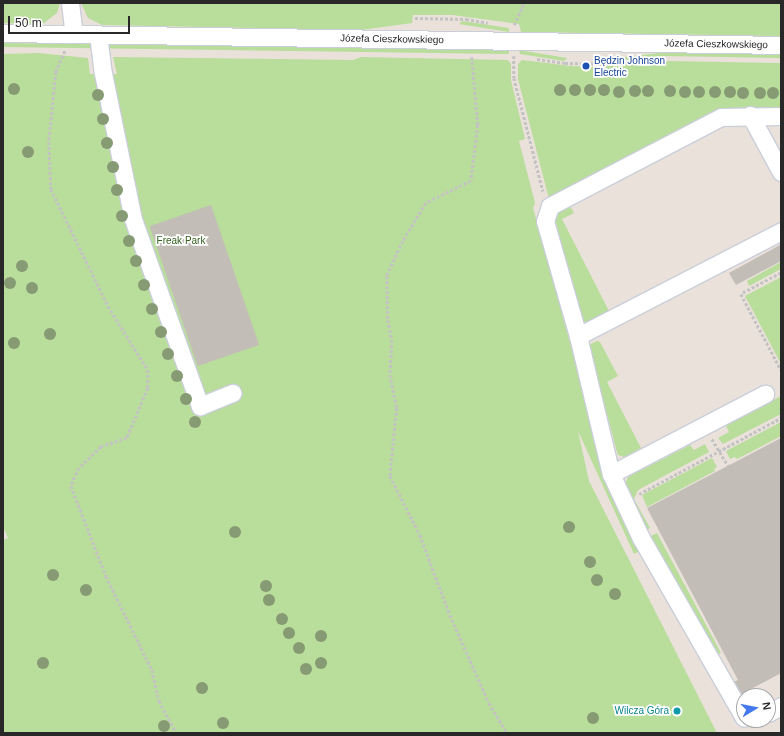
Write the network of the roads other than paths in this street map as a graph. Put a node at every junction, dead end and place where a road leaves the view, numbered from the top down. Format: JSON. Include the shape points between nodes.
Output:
{"nodes":[{"id":1,"x":70,"y":3,"type":"edge"},
{"id":2,"x":3,"y":33,"type":"edge"},
{"id":3,"x":74,"y":34,"type":"junction"},
{"id":4,"x":98,"y":34,"type":"junction"},
{"id":5,"x":781,"y":44,"type":"edge"},
{"id":6,"x":750,"y":116,"type":"junction"},
{"id":7,"x":781,"y":116,"type":"edge"},
{"id":8,"x":781,"y":172,"type":"edge"},
{"id":9,"x":781,"y":231,"type":"edge"},
{"id":10,"x":578,"y":336,"type":"junction"},
{"id":11,"x":233,"y":393,"type":"dead end"},
{"id":12,"x":765,"y":394,"type":"dead end"},
{"id":13,"x":611,"y":474,"type":"junction"},
{"id":14,"x":736,"y":704,"type":"edge"}],
"edges":[{"from":1,"to":3,"type":"street"},
{"from":2,"to":3,"type":"street","name":"Józefa Cieszkowskiego"},
{"from":3,"to":4,"type":"street","name":"Józefa Cieszkowskiego"},
{"from":4,"to":5,"type":"street","name":"Józefa Cieszkowskiego"},
{"from":4,"to":11,"type":"street","via":[[103,74],[133,219],[200,406]]},
{"from":6,"to":7,"type":"street"},
{"from":6,"to":8,"type":"street"},
{"from":6,"to":10,"type":"street","via":[[721,117],[550,206],[545,221]]},
{"from":9,"to":10,"type":"street"},
{"from":10,"to":13,"type":"street"},
{"from":12,"to":13,"type":"street"},
{"from":13,"to":14,"type":"street","via":[[641,538]]}]}
